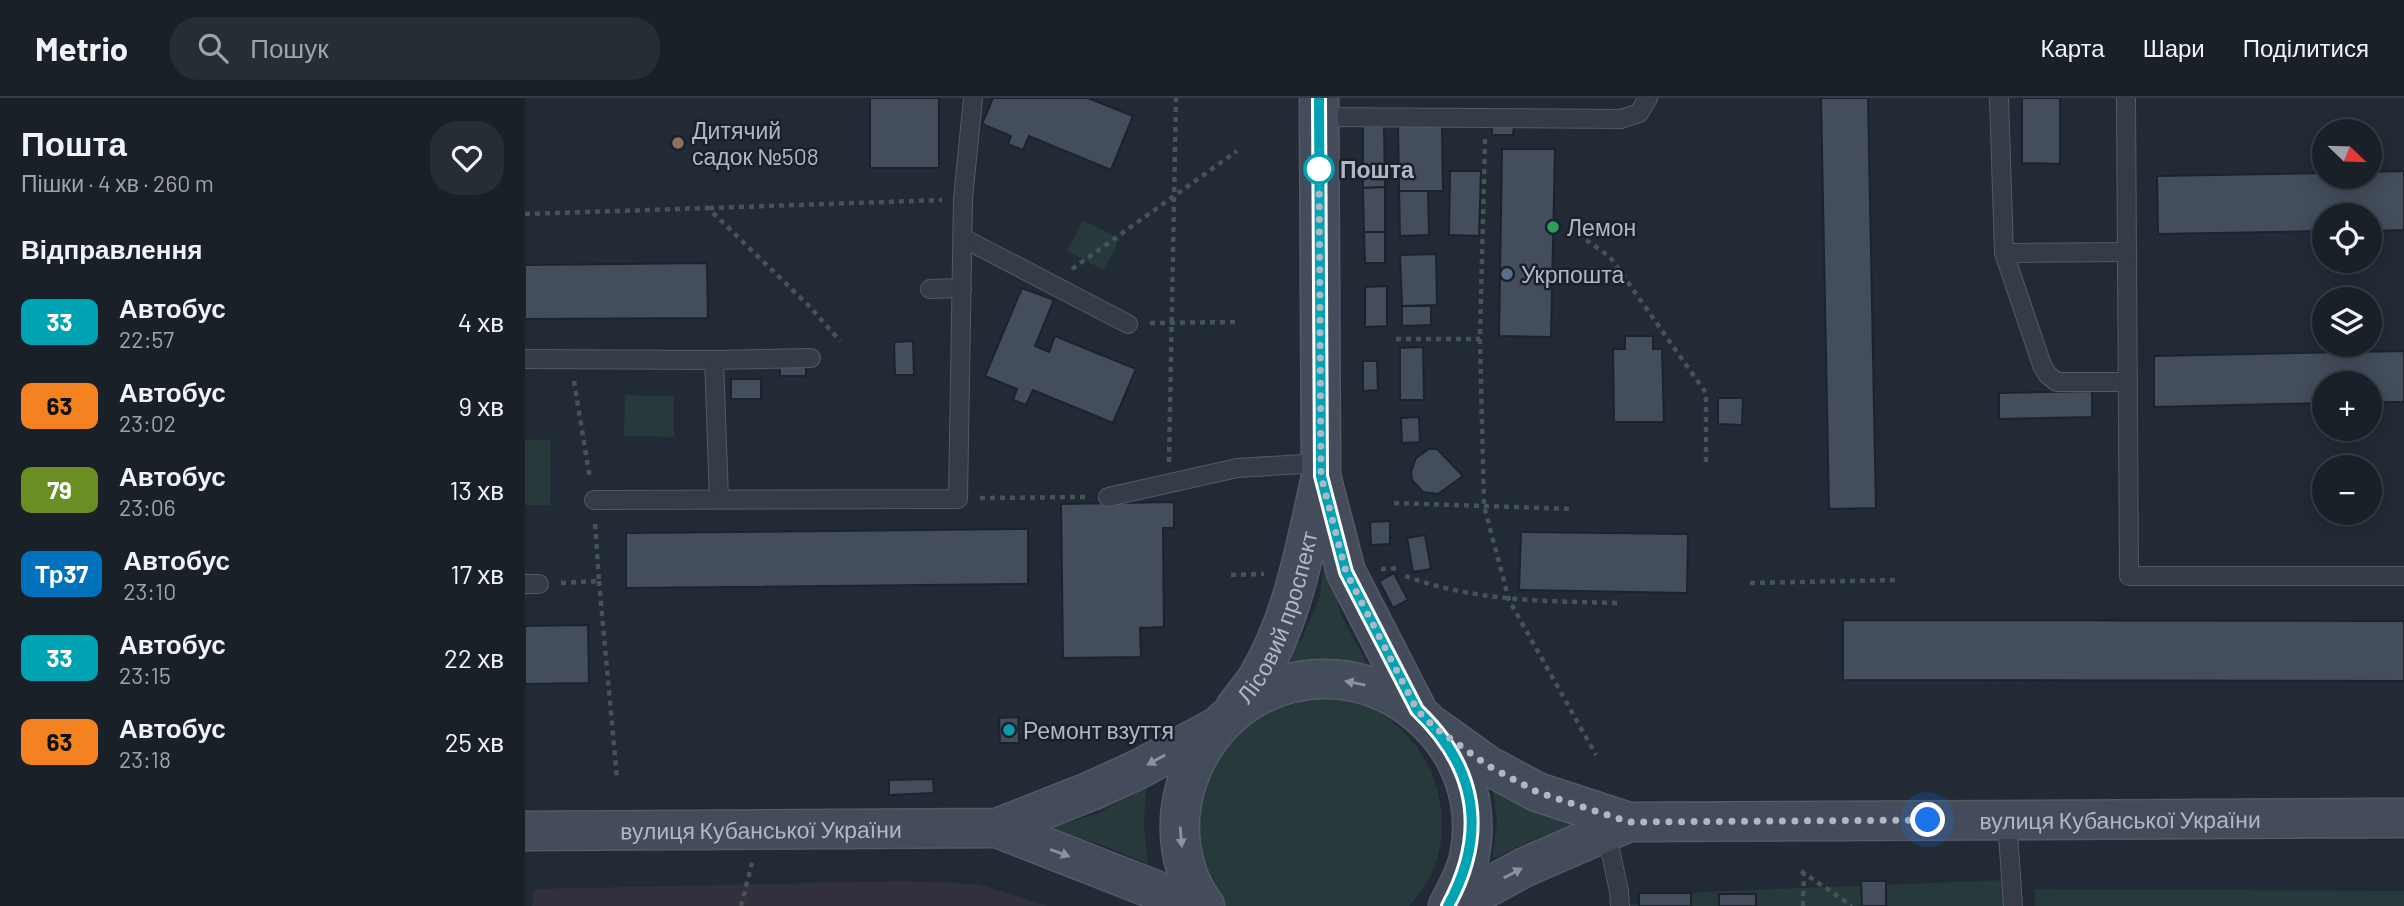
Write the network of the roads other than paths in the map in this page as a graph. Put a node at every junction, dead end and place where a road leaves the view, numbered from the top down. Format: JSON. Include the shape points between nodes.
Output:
{"nodes":[{"id":1,"x":973,"y":98,"type":"edge"},
{"id":2,"x":1648,"y":98,"type":"edge"},
{"id":3,"x":1999,"y":98,"type":"edge"},
{"id":4,"x":2126,"y":98,"type":"edge"},
{"id":5,"x":1319,"y":107,"type":"edge"},
{"id":6,"x":963,"y":238,"type":"junction"},
{"id":7,"x":2127,"y":252,"type":"junction"},
{"id":8,"x":2004,"y":253,"type":"junction"},
{"id":9,"x":962,"y":288,"type":"junction"},
{"id":10,"x":930,"y":289,"type":"dead end"},
{"id":11,"x":1128,"y":324,"type":"road end"},
{"id":12,"x":811,"y":358,"type":"dead end"},
{"id":13,"x":525,"y":359,"type":"edge"},
{"id":14,"x":714,"y":360,"type":"junction"},
{"id":15,"x":2128,"y":382,"type":"junction"},
{"id":16,"x":1320,"y":470,"type":"junction"},
{"id":17,"x":1108,"y":497,"type":"road end"},
{"id":18,"x":719,"y":499,"type":"junction"},
{"id":19,"x":594,"y":500,"type":"dead end"},
{"id":20,"x":2404,"y":576,"type":"edge"},
{"id":21,"x":1425,"y":719,"type":"junction"},
{"id":22,"x":1224,"y":720,"type":"junction"},
{"id":23,"x":2404,"y":818,"type":"edge"},
{"id":24,"x":2007,"y":820,"type":"junction"},
{"id":25,"x":1617,"y":827,"type":"junction"},
{"id":26,"x":996,"y":828,"type":"junction"},
{"id":27,"x":525,"y":831,"type":"edge"},
{"id":28,"x":1183,"y":906,"type":"edge"},
{"id":29,"x":1205,"y":906,"type":"edge"},
{"id":30,"x":1450,"y":906,"type":"edge"},
{"id":31,"x":1619,"y":906,"type":"edge"},
{"id":32,"x":2013,"y":906,"type":"edge"}],
"edges":[{"from":1,"to":6,"type":"lane"},
{"from":2,"to":5,"type":"lane","via":[[1639,113],[1621,119]]},
{"from":3,"to":8,"type":"lane"},
{"from":4,"to":7,"type":"lane"},
{"from":5,"to":16,"type":"street","name":"Лісовий проспект"},
{"from":6,"to":9,"type":"lane"},
{"from":6,"to":11,"type":"lane"},
{"from":7,"to":8,"type":"lane"},
{"from":7,"to":15,"type":"lane"},
{"from":8,"to":15,"type":"lane","via":[[2048,375],[2057,382]]},
{"from":9,"to":10,"type":"lane"},
{"from":9,"to":18,"type":"lane","via":[[958,499]]},
{"from":12,"to":14,"type":"lane"},
{"from":13,"to":14,"type":"lane"},
{"from":14,"to":18,"type":"lane"},
{"from":15,"to":20,"type":"lane","via":[[2129,576]]},
{"from":16,"to":17,"type":"lane","via":[[1237,468]]},
{"from":16,"to":21,"type":"street","name":"Лісовий проспект","via":[[1346,572]]},
{"from":16,"to":22,"type":"street","name":"Лісовий проспект","via":[[1300,573],[1284,622],[1257,678]]},
{"from":18,"to":19,"type":"lane"},
{"from":21,"to":22,"type":"street","name":"вулиця Кубанської України","one_way":true,"via":[[1380,690],[1351,681],[1321,679],[1291,683],[1262,694]]},
{"from":21,"to":25,"type":"street","name":"вулиця Кубанської України","via":[[1487,765]]},
{"from":21,"to":30,"type":"street","name":"Лісовий проспект","via":[[1450,747],[1470,801],[1469,858]]},
{"from":22,"to":26,"type":"street","name":"вулиця Кубанської України","one_way":true,"via":[[1139,769]]},
{"from":22,"to":29,"type":"street","name":"Лісовий проспект","one_way":true,"via":[[1192,766],[1182,798],[1179,831],[1184,865]]},
{"from":23,"to":24,"type":"street","name":"вулиця Кубанської України"},
{"from":24,"to":25,"type":"street","name":"вулиця Кубанської України"},
{"from":24,"to":32,"type":"lane"},
{"from":30,"to":25,"type":"street","name":"вулиця Кубанської України","one_way":true},
{"from":25,"to":31,"type":"lane"},
{"from":26,"to":27,"type":"street","name":"вулиця Кубанської України"},
{"from":26,"to":28,"type":"street","name":"вулиця Кубанської України","one_way":true,"via":[[1153,889]]}]}
